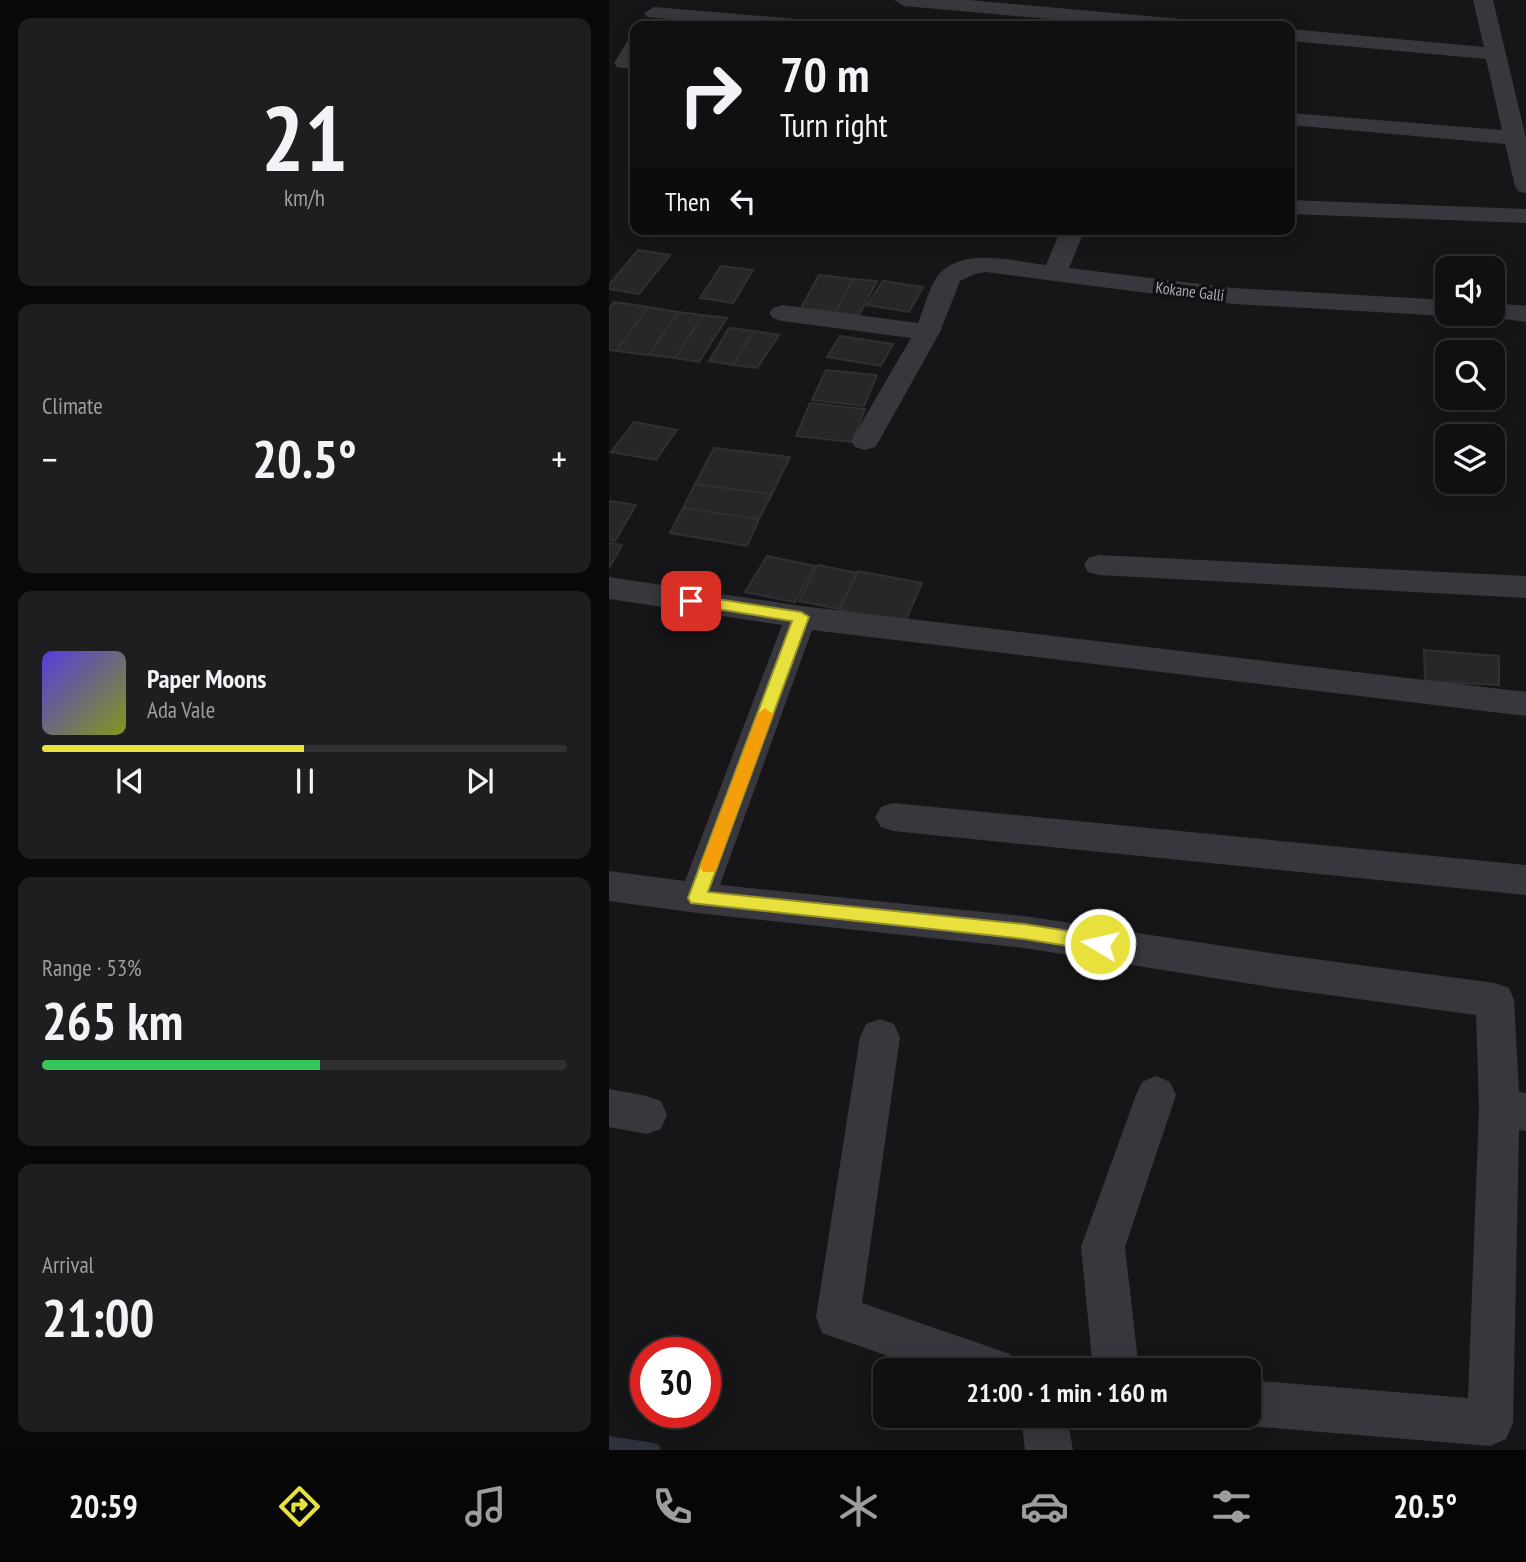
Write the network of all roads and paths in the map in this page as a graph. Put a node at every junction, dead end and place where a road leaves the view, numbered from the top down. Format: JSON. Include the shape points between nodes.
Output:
{"nodes":[{"id":1,"x":904,"y":0,"type":"edge"},
{"id":2,"x":1483,"y":0,"type":"edge"},
{"id":3,"x":967,"y":3,"type":"edge"},
{"id":4,"x":655,"y":13,"type":"edge"},
{"id":5,"x":749,"y":21,"type":"edge"},
{"id":6,"x":1143,"y":21,"type":"edge"},
{"id":7,"x":1295,"y":35,"type":"edge"},
{"id":8,"x":630,"y":53,"type":"edge"},
{"id":9,"x":1495,"y":54,"type":"junction"},
{"id":10,"x":630,"y":64,"type":"edge"},
{"id":11,"x":1295,"y":109,"type":"edge"},
{"id":12,"x":1295,"y":119,"type":"edge"},
{"id":13,"x":1342,"y":123,"type":"junction"},
{"id":14,"x":1514,"y":138,"type":"junction"},
{"id":15,"x":1526,"y":187,"type":"edge"},
{"id":16,"x":1295,"y":207,"type":"edge"},
{"id":17,"x":1526,"y":216,"type":"edge"},
{"id":18,"x":1070,"y":235,"type":"edge"},
{"id":19,"x":1054,"y":274,"type":"junction"},
{"id":20,"x":1435,"y":307,"type":"edge"},
{"id":21,"x":1505,"y":312,"type":"edge"},
{"id":22,"x":782,"y":313,"type":"dead end"},
{"id":23,"x":1526,"y":314,"type":"edge"},
{"id":24,"x":927,"y":332,"type":"junction"},
{"id":25,"x":865,"y":441,"type":"dead end"},
{"id":26,"x":1099,"y":565,"type":"dead end"},
{"id":27,"x":1526,"y":587,"type":"edge"},
{"id":28,"x":609,"y":588,"type":"edge"},
{"id":29,"x":801,"y":617,"type":"junction"},
{"id":30,"x":1526,"y":704,"type":"edge"},
{"id":31,"x":893,"y":817,"type":"dead end"},
{"id":32,"x":1526,"y":880,"type":"edge"},
{"id":33,"x":609,"y":886,"type":"edge"},
{"id":34,"x":697,"y":898,"type":"junction"},
{"id":35,"x":880,"y":1037,"type":"dead end"},
{"id":36,"x":1156,"y":1095,"type":"dead end"},
{"id":37,"x":1513,"y":1110,"type":"edge"},
{"id":38,"x":959,"y":1358,"type":"edge"},
{"id":39,"x":1114,"y":1358,"type":"edge"},
{"id":40,"x":1261,"y":1404,"type":"edge"},
{"id":41,"x":1046,"y":1428,"type":"edge"},
{"id":42,"x":1049,"y":1450,"type":"edge"}],
"edges":[{"from":1,"to":3,"type":"street"},
{"from":2,"to":9,"type":"street"},
{"from":3,"to":6,"type":"street"},
{"from":4,"to":5,"type":"street"},
{"from":7,"to":9,"type":"street"},
{"from":8,"to":10,"type":"street","via":[[624,63]]},
{"from":9,"to":14,"type":"street"},
{"from":11,"to":13,"type":"street"},
{"from":12,"to":13,"type":"street"},
{"from":13,"to":14,"type":"street"},
{"from":14,"to":15,"type":"street"},
{"from":16,"to":17,"type":"street"},
{"from":18,"to":19,"type":"street"},
{"from":19,"to":20,"type":"street","name":"Kokane Galli","via":[[1233,296]]},
{"from":19,"to":24,"type":"street","name":"Kokane Galli","via":[[969,267],[949,277]]},
{"from":21,"to":23,"type":"street"},
{"from":22,"to":24,"type":"street"},
{"from":24,"to":25,"type":"street"},
{"from":26,"to":27,"type":"street"},
{"from":28,"to":29,"type":"street"},
{"from":29,"to":30,"type":"street"},
{"from":29,"to":34,"type":"street"},
{"from":31,"to":32,"type":"street"},
{"from":33,"to":34,"type":"street"},
{"from":34,"to":37,"type":"street","via":[[1024,932],[1495,1000]]},
{"from":35,"to":38,"type":"street","via":[[838,1317]]},
{"from":36,"to":39,"type":"street","via":[[1103,1247]]},
{"from":37,"to":40,"type":"street","via":[[1490,1423]]},
{"from":41,"to":42,"type":"street"}]}
